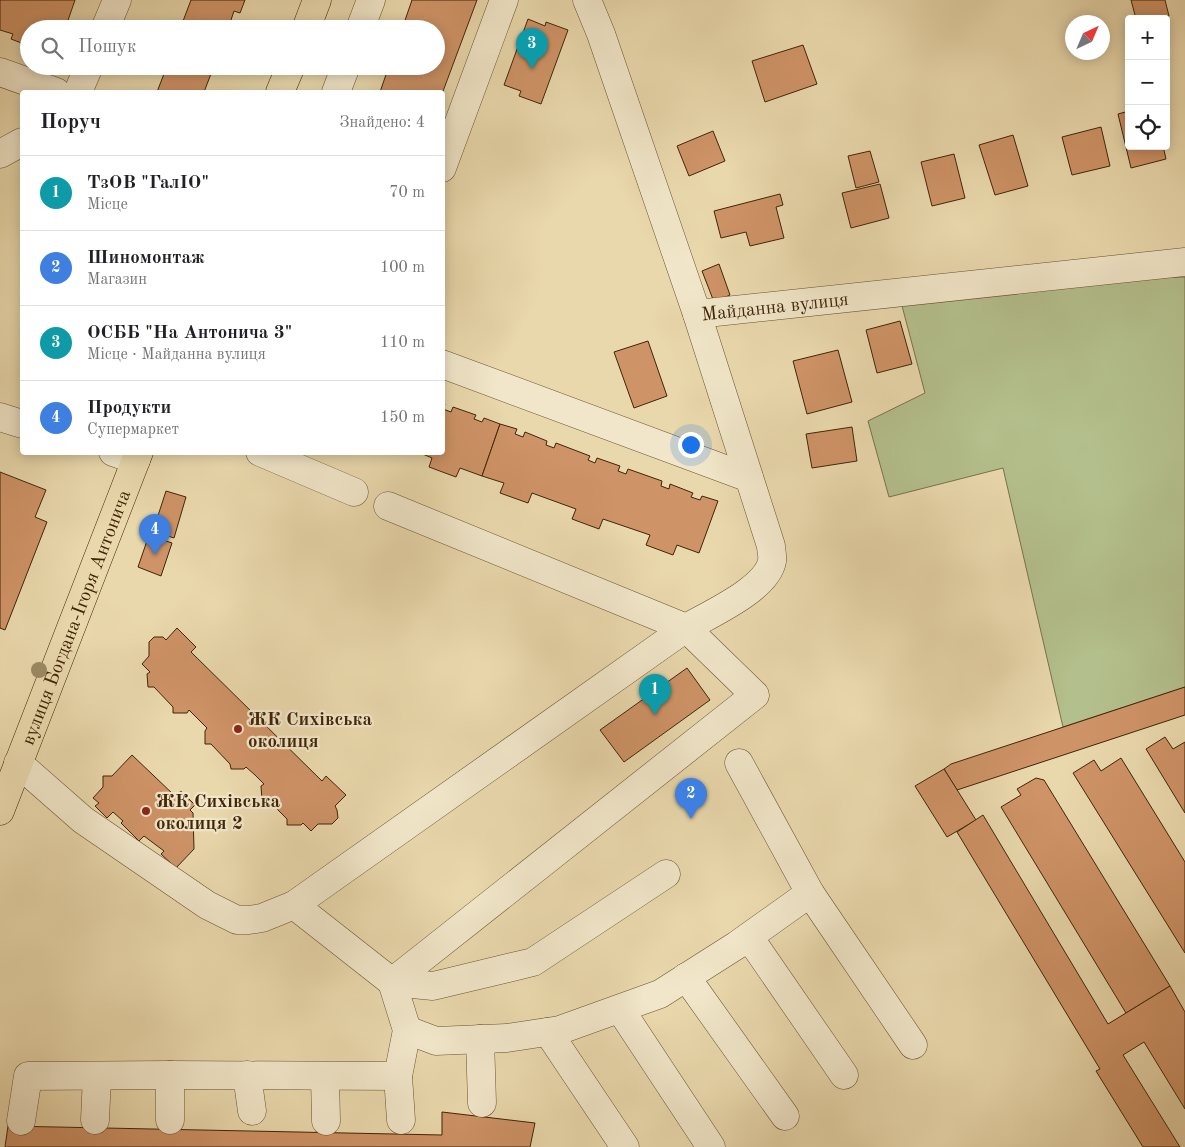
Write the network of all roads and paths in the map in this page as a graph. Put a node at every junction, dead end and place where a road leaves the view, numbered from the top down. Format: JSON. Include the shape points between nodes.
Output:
{"nodes":[{"id":1,"x":117,"y":0,"type":"edge"},
{"id":2,"x":317,"y":0,"type":"edge"},
{"id":3,"x":371,"y":0,"type":"edge"},
{"id":4,"x":504,"y":0,"type":"edge"},
{"id":5,"x":588,"y":0,"type":"edge"},
{"id":6,"x":109,"y":20,"type":"edge"},
{"id":7,"x":309,"y":20,"type":"edge"},
{"id":8,"x":363,"y":20,"type":"edge"},
{"id":9,"x":0,"y":72,"type":"edge"},
{"id":10,"x":85,"y":75,"type":"edge"},
{"id":11,"x":287,"y":75,"type":"edge"},
{"id":12,"x":343,"y":75,"type":"edge"},
{"id":13,"x":50,"y":90,"type":"edge"},
{"id":14,"x":79,"y":90,"type":"edge"},
{"id":15,"x":281,"y":90,"type":"edge"},
{"id":16,"x":337,"y":90,"type":"edge"},
{"id":17,"x":20,"y":143,"type":"edge"},
{"id":18,"x":0,"y":154,"type":"edge"},
{"id":19,"x":445,"y":160,"type":"edge"},
{"id":20,"x":1185,"y":262,"type":"edge"},
{"id":21,"x":697,"y":314,"type":"junction"},
{"id":22,"x":445,"y":365,"type":"edge"},
{"id":23,"x":0,"y":417,"type":"edge"},
{"id":24,"x":20,"y":423,"type":"edge"},
{"id":25,"x":129,"y":455,"type":"edge"},
{"id":26,"x":267,"y":455,"type":"edge"},
{"id":27,"x":749,"y":478,"type":"junction"},
{"id":28,"x":354,"y":492,"type":"dead end"},
{"id":29,"x":388,"y":506,"type":"dead end"},
{"id":30,"x":686,"y":628,"type":"junction"},
{"id":31,"x":739,"y":762,"type":"dead end"},
{"id":32,"x":18,"y":763,"type":"junction"},
{"id":33,"x":0,"y":811,"type":"edge"},
{"id":34,"x":666,"y":874,"type":"dead end"},
{"id":35,"x":810,"y":893,"type":"junction"},
{"id":36,"x":294,"y":905,"type":"junction"},
{"id":37,"x":749,"y":937,"type":"junction"},
{"id":38,"x":686,"y":977,"type":"junction"},
{"id":39,"x":392,"y":982,"type":"junction"},
{"id":40,"x":620,"y":1009,"type":"junction"},
{"id":41,"x":407,"y":1030,"type":"junction"},
{"id":42,"x":548,"y":1032,"type":"junction"},
{"id":43,"x":480,"y":1039,"type":"junction"},
{"id":44,"x":913,"y":1044,"type":"dead end"},
{"id":45,"x":170,"y":1074,"type":"junction"},
{"id":46,"x":247,"y":1075,"type":"junction"},
{"id":47,"x":844,"y":1075,"type":"dead end"},
{"id":48,"x":97,"y":1076,"type":"junction"},
{"id":49,"x":326,"y":1076,"type":"junction"},
{"id":50,"x":398,"y":1076,"type":"junction"},
{"id":51,"x":482,"y":1103,"type":"dead end"},
{"id":52,"x":252,"y":1111,"type":"dead end"},
{"id":53,"x":784,"y":1116,"type":"dead end"},
{"id":54,"x":95,"y":1120,"type":"dead end"},
{"id":55,"x":170,"y":1120,"type":"dead end"},
{"id":56,"x":401,"y":1120,"type":"dead end"},
{"id":57,"x":21,"y":1121,"type":"dead end"},
{"id":58,"x":326,"y":1121,"type":"dead end"},
{"id":59,"x":625,"y":1147,"type":"edge"},
{"id":60,"x":711,"y":1147,"type":"edge"}],
"edges":[{"from":1,"to":6,"type":"street"},
{"from":2,"to":7,"type":"main road"},
{"from":3,"to":8,"type":"street"},
{"from":4,"to":19,"type":"street"},
{"from":5,"to":21,"type":"street","name":"Майданна вулиця"},
{"from":9,"to":13,"type":"street"},
{"from":10,"to":14,"type":"street"},
{"from":11,"to":15,"type":"main road"},
{"from":12,"to":16,"type":"street"},
{"from":17,"to":18,"type":"street"},
{"from":20,"to":21,"type":"street","name":"Майданна вулиця"},
{"from":21,"to":27,"type":"street"},
{"from":22,"to":27,"type":"street"},
{"from":23,"to":24,"type":"street"},
{"from":25,"to":32,"type":"main road","name":"вулиця Богдана-Ігоря Антонича"},
{"from":26,"to":28,"type":"street"},
{"from":27,"to":30,"type":"street","via":[[771,546],[772,561],[757,585]]},
{"from":29,"to":30,"type":"street"},
{"from":30,"to":36,"type":"street"},
{"from":30,"to":39,"type":"street","via":[[755,695]]},
{"from":31,"to":35,"type":"street"},
{"from":32,"to":33,"type":"main road","name":"вулиця Богдана-Ігоря Антонича"},
{"from":32,"to":36,"type":"street","via":[[83,820],[207,905],[237,920],[262,918]]},
{"from":34,"to":39,"type":"street","via":[[533,962],[433,986]]},
{"from":35,"to":37,"type":"street"},
{"from":35,"to":44,"type":"street"},
{"from":36,"to":39,"type":"street"},
{"from":37,"to":38,"type":"street"},
{"from":37,"to":47,"type":"street"},
{"from":38,"to":40,"type":"street","via":[[660,994]]},
{"from":38,"to":53,"type":"street"},
{"from":39,"to":41,"type":"street"},
{"from":40,"to":42,"type":"street"},
{"from":40,"to":60,"type":"street"},
{"from":41,"to":43,"type":"street","via":[[436,1041]]},
{"from":41,"to":50,"type":"street"},
{"from":42,"to":43,"type":"street"},
{"from":42,"to":59,"type":"street"},
{"from":43,"to":51,"type":"street"},
{"from":45,"to":46,"type":"street"},
{"from":45,"to":48,"type":"street"},
{"from":45,"to":55,"type":"street"},
{"from":46,"to":49,"type":"street"},
{"from":46,"to":52,"type":"street"},
{"from":48,"to":54,"type":"street"},
{"from":48,"to":57,"type":"street","via":[[28,1076]]},
{"from":49,"to":50,"type":"street"},
{"from":49,"to":58,"type":"street"},
{"from":50,"to":56,"type":"street"}]}
